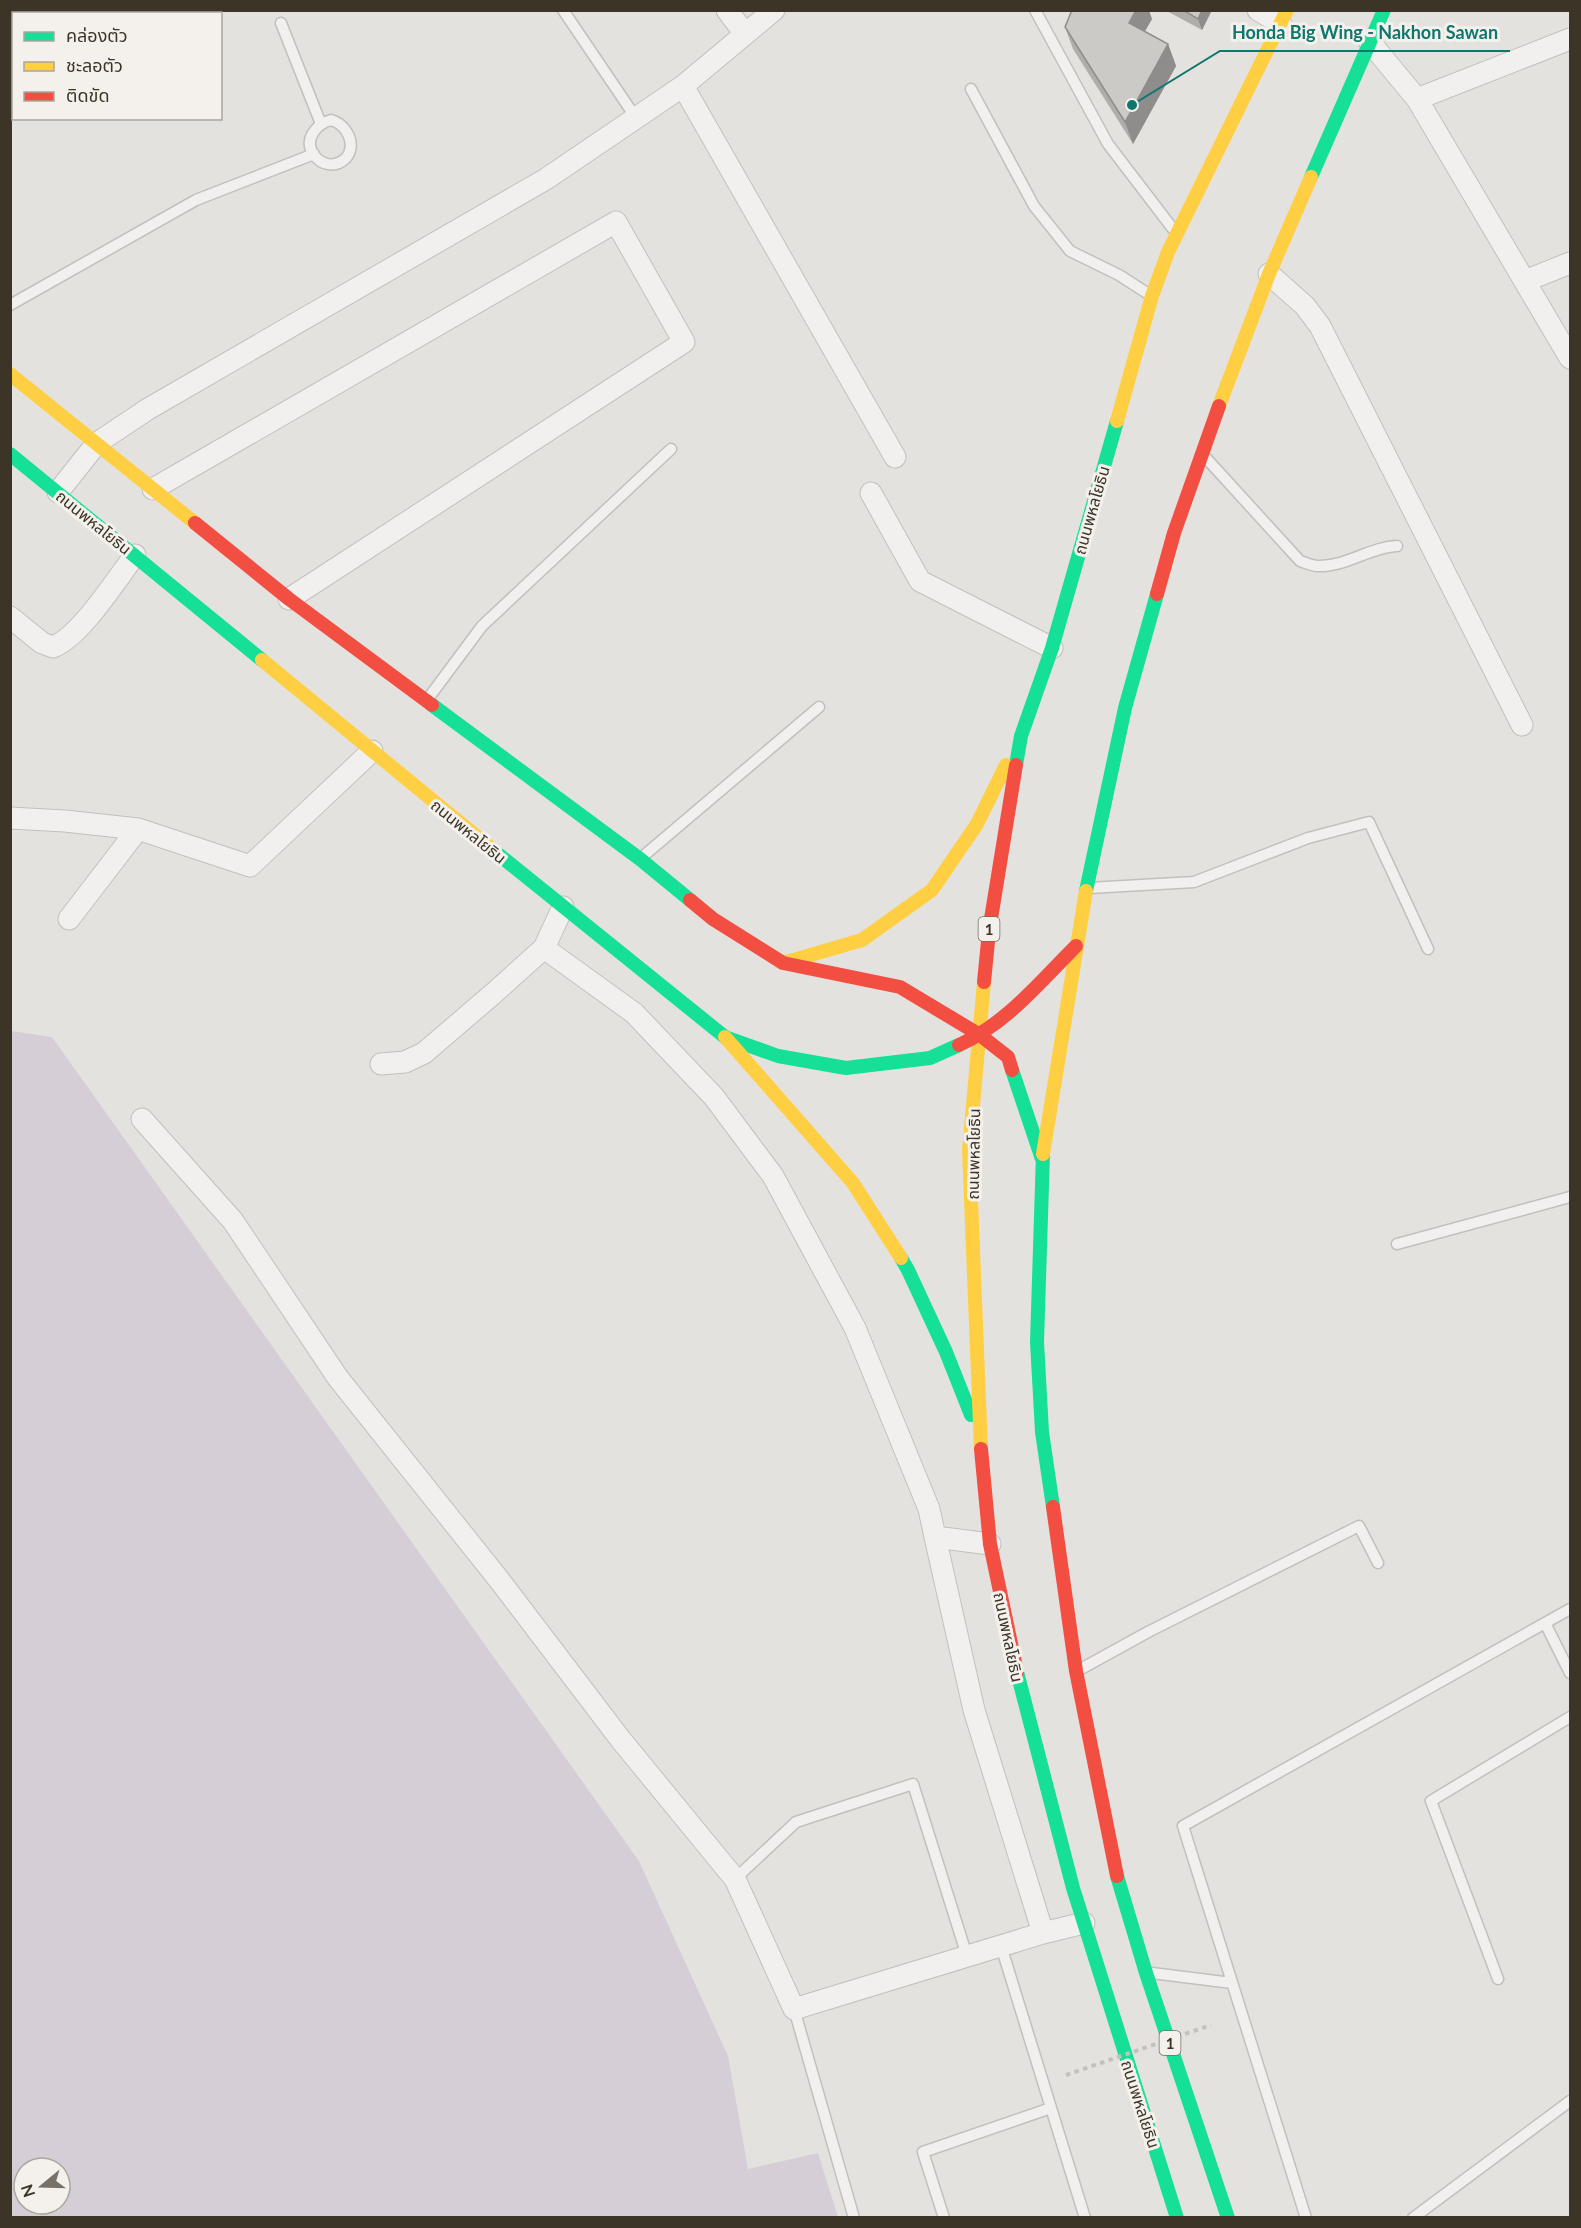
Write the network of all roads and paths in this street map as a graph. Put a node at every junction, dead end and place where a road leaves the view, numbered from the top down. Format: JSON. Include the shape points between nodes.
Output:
{"nodes":[{"id":1,"x":563,"y":10,"type":"edge"},
{"id":2,"x":727,"y":10,"type":"edge"},
{"id":3,"x":774,"y":10,"type":"edge"},
{"id":4,"x":1035,"y":10,"type":"edge"},
{"id":5,"x":1258,"y":10,"type":"edge"},
{"id":6,"x":1384,"y":10,"type":"edge"},
{"id":7,"x":1284,"y":17,"type":"edge"},
{"id":8,"x":281,"y":23,"type":"dead end"},
{"id":9,"x":745,"y":34,"type":"junction"},
{"id":10,"x":1570,"y":39,"type":"edge"},
{"id":11,"x":1369,"y":42,"type":"junction"},
{"id":12,"x":682,"y":86,"type":"junction"},
{"id":13,"x":971,"y":89,"type":"dead end"},
{"id":14,"x":1417,"y":99,"type":"junction"},
{"id":15,"x":636,"y":118,"type":"junction"},
{"id":16,"x":321,"y":124,"type":"junction"},
{"id":17,"x":314,"y":154,"type":"junction"},
{"id":18,"x":1177,"y":234,"type":"junction"},
{"id":19,"x":1570,"y":263,"type":"edge"},
{"id":20,"x":1269,"y":274,"type":"junction"},
{"id":21,"x":1525,"y":281,"type":"junction"},
{"id":22,"x":1152,"y":296,"type":"junction"},
{"id":23,"x":10,"y":305,"type":"edge"},
{"id":24,"x":1570,"y":358,"type":"edge"},
{"id":25,"x":10,"y":374,"type":"edge"},
{"id":26,"x":98,"y":443,"type":"junction"},
{"id":27,"x":671,"y":449,"type":"dead end"},
{"id":28,"x":1201,"y":453,"type":"junction"},
{"id":29,"x":10,"y":454,"type":"edge"},
{"id":30,"x":895,"y":457,"type":"dead end"},
{"id":31,"x":153,"y":489,"type":"junction"},
{"id":32,"x":58,"y":492,"type":"junction"},
{"id":33,"x":871,"y":494,"type":"dead end"},
{"id":34,"x":1397,"y":546,"type":"dead end"},
{"id":35,"x":135,"y":555,"type":"junction"},
{"id":36,"x":289,"y":598,"type":"junction"},
{"id":37,"x":10,"y":617,"type":"edge"},
{"id":38,"x":1052,"y":648,"type":"junction"},
{"id":39,"x":427,"y":700,"type":"junction"},
{"id":40,"x":819,"y":707,"type":"dead end"},
{"id":41,"x":1522,"y":725,"type":"dead end"},
{"id":42,"x":1021,"y":736,"type":"junction"},
{"id":43,"x":372,"y":751,"type":"junction"},
{"id":44,"x":10,"y":818,"type":"edge"},
{"id":45,"x":138,"y":829,"type":"junction"},
{"id":46,"x":640,"y":859,"type":"junction"},
{"id":47,"x":1086,"y":888,"type":"junction"},
{"id":48,"x":563,"y":907,"type":"junction"},
{"id":49,"x":69,"y":919,"type":"dead end"},
{"id":50,"x":1076,"y":946,"type":"junction"},
{"id":51,"x":544,"y":948,"type":"junction"},
{"id":52,"x":1428,"y":949,"type":"dead end"},
{"id":53,"x":783,"y":963,"type":"junction"},
{"id":54,"x":980,"y":1035,"type":"junction"},
{"id":55,"x":725,"y":1037,"type":"junction"},
{"id":56,"x":381,"y":1064,"type":"dead end"},
{"id":57,"x":142,"y":1119,"type":"dead end"},
{"id":58,"x":1042,"y":1159,"type":"junction"},
{"id":59,"x":1570,"y":1197,"type":"edge"},
{"id":60,"x":1397,"y":1244,"type":"dead end"},
{"id":61,"x":980,"y":1437,"type":"junction"},
{"id":62,"x":935,"y":1537,"type":"junction"},
{"id":63,"x":990,"y":1544,"type":"junction"},
{"id":64,"x":1378,"y":1563,"type":"dead end"},
{"id":65,"x":1570,"y":1609,"type":"edge"},
{"id":66,"x":1545,"y":1623,"type":"junction"},
{"id":67,"x":1076,"y":1671,"type":"junction"},
{"id":68,"x":1570,"y":1673,"type":"edge"},
{"id":69,"x":1570,"y":1717,"type":"edge"},
{"id":70,"x":735,"y":1879,"type":"junction"},
{"id":71,"x":1084,"y":1923,"type":"junction"},
{"id":72,"x":1043,"y":1933,"type":"junction"},
{"id":73,"x":1001,"y":1946,"type":"junction"},
{"id":74,"x":967,"y":1956,"type":"junction"},
{"id":75,"x":1146,"y":1973,"type":"junction"},
{"id":76,"x":1498,"y":1979,"type":"dead end"},
{"id":77,"x":1232,"y":1983,"type":"junction"},
{"id":78,"x":794,"y":2009,"type":"junction"},
{"id":79,"x":1211,"y":2025,"type":"dead end"},
{"id":80,"x":1066,"y":2075,"type":"dead end"},
{"id":81,"x":1570,"y":2102,"type":"edge"},
{"id":82,"x":1051,"y":2108,"type":"junction"},
{"id":83,"x":854,"y":2217,"type":"edge"},
{"id":84,"x":944,"y":2217,"type":"edge"},
{"id":85,"x":1085,"y":2217,"type":"edge"},
{"id":86,"x":1177,"y":2217,"type":"edge"},
{"id":87,"x":1228,"y":2217,"type":"edge"},
{"id":88,"x":1306,"y":2217,"type":"edge"},
{"id":89,"x":1413,"y":2217,"type":"edge"}],
"edges":[{"from":1,"to":15,"type":"lane"},
{"from":2,"to":9,"type":"street"},
{"from":3,"to":9,"type":"street"},
{"from":4,"to":18,"type":"lane","via":[[1108,144]]},
{"from":5,"to":7,"type":"street"},
{"from":6,"to":11,"type":"main road","number":"1"},
{"from":7,"to":18,"type":"main road","name":"ถนนพหลโยธิน","number":"1"},
{"from":8,"to":16,"type":"lane"},
{"from":9,"to":12,"type":"street"},
{"from":10,"to":14,"type":"street"},
{"from":11,"to":14,"type":"street"},
{"from":11,"to":20,"type":"main road","number":"1"},
{"from":12,"to":15,"type":"street"},
{"from":12,"to":30,"type":"street"},
{"from":13,"to":22,"type":"lane","via":[[1034,206],[1070,251]]},
{"from":14,"to":21,"type":"street"},
{"from":15,"to":26,"type":"street","via":[[546,179],[148,409]]},
{"from":16,"to":17,"type":"lane","via":[[311,136]]},
{"from":16,"to":17,"type":"lane","via":[[331,120],[341,124],[349,135],[351,150],[335,164]]},
{"from":17,"to":23,"type":"lane","via":[[196,200]]},
{"from":18,"to":22,"type":"main road","name":"ถนนพหลโยธิน","number":"1"},
{"from":19,"to":21,"type":"street"},
{"from":20,"to":28,"type":"main road","number":"1"},
{"from":20,"to":41,"type":"street","via":[[1305,306],[1320,326]]},
{"from":21,"to":24,"type":"street"},
{"from":22,"to":38,"type":"main road","name":"ถนนพหลโยธิน","number":"1"},
{"from":25,"to":26,"type":"main road"},
{"from":26,"to":31,"type":"main road"},
{"from":26,"to":32,"type":"street"},
{"from":27,"to":39,"type":"lane","via":[[482,626]]},
{"from":28,"to":34,"type":"lane","via":[[1300,561],[1317,567],[1352,560],[1384,546]]},
{"from":28,"to":47,"type":"main road","number":"1","via":[[1174,533],[1125,708]]},
{"from":29,"to":32,"type":"main road","name":"ถนนพหลโยธิน"},
{"from":31,"to":36,"type":"main road"},
{"from":31,"to":36,"type":"street","via":[[616,222],[684,342]]},
{"from":32,"to":35,"type":"main road","name":"ถนนพหลโยธิน"},
{"from":33,"to":38,"type":"street","via":[[920,581]]},
{"from":35,"to":37,"type":"street","via":[[80,627],[62,644],[52,647],[42,643]]},
{"from":35,"to":43,"type":"main road","name":"ถนนพหลโยธิน"},
{"from":36,"to":39,"type":"main road"},
{"from":38,"to":42,"type":"main road","name":"ถนนพหลโยธิน","number":"1"},
{"from":39,"to":46,"type":"main road"},
{"from":40,"to":46,"type":"lane"},
{"from":42,"to":53,"type":"main road","via":[[977,824],[932,890],[862,940]]},
{"from":42,"to":54,"type":"main road","name":"ถนนพหลโยธิน","number":"1","via":[[989,931]]},
{"from":43,"to":45,"type":"street","via":[[250,866]]},
{"from":43,"to":48,"type":"main road","name":"ถนนพหลโยธิน"},
{"from":44,"to":45,"type":"street"},
{"from":45,"to":49,"type":"street"},
{"from":46,"to":53,"type":"main road","via":[[713,919]]},
{"from":47,"to":50,"type":"main road","number":"1"},
{"from":47,"to":52,"type":"lane","via":[[1194,882],[1308,838],[1369,822]]},
{"from":48,"to":51,"type":"street"},
{"from":48,"to":55,"type":"main road","name":"ถนนพหลโยธิน"},
{"from":50,"to":54,"type":"main road","name":"ถนนพหลโยธิน","via":[[1004,1019]]},
{"from":50,"to":58,"type":"main road","number":"1"},
{"from":51,"to":56,"type":"street","via":[[424,1053],[405,1062]]},
{"from":51,"to":62,"type":"street","via":[[634,1013],[714,1097],[773,1176],[855,1328],[929,1509]]},
{"from":53,"to":54,"type":"main road","via":[[900,987]]},
{"from":54,"to":55,"type":"main road","name":"ถนนพหลโยธิน","via":[[930,1058],[846,1068],[778,1056]]},
{"from":54,"to":58,"type":"main road","via":[[1008,1058]]},
{"from":54,"to":61,"type":"main road","name":"ถนนพหลโยธิน","number":"1","via":[[969,1150]]},
{"from":55,"to":61,"type":"main road","via":[[853,1183],[908,1270]]},
{"from":57,"to":70,"type":"street","via":[[233,1221],[338,1378],[621,1740]]},
{"from":58,"to":67,"type":"main road","number":"1","via":[[1037,1342],[1042,1432]]},
{"from":59,"to":60,"type":"lane"},
{"from":61,"to":63,"type":"main road","name":"ถนนพหลโยธิน","number":"1"},
{"from":62,"to":63,"type":"street"},
{"from":62,"to":72,"type":"street","via":[[974,1710]]},
{"from":63,"to":71,"type":"main road","name":"ถนนพหลโยธิน","number":"1","via":[[1022,1698]]},
{"from":64,"to":67,"type":"lane","via":[[1359,1526]]},
{"from":65,"to":66,"type":"lane"},
{"from":66,"to":68,"type":"lane"},
{"from":66,"to":77,"type":"lane","via":[[1183,1827]]},
{"from":67,"to":75,"type":"main road","number":"1","via":[[1115,1869]]},
{"from":69,"to":76,"type":"lane","via":[[1431,1801]]},
{"from":70,"to":74,"type":"lane","via":[[796,1822],[913,1784]]},
{"from":70,"to":78,"type":"street"},
{"from":71,"to":72,"type":"street"},
{"from":71,"to":86,"type":"main road","name":"ถนนพหลโยธิน","number":"1"},
{"from":72,"to":73,"type":"street"},
{"from":73,"to":74,"type":"street"},
{"from":73,"to":82,"type":"lane"},
{"from":74,"to":78,"type":"street"},
{"from":75,"to":77,"type":"lane"},
{"from":75,"to":87,"type":"main road","number":"1"},
{"from":77,"to":88,"type":"lane"},
{"from":78,"to":83,"type":"lane"},
{"from":79,"to":80,"type":"path","bridge":true},
{"from":81,"to":89,"type":"lane"},
{"from":82,"to":84,"type":"lane","via":[[923,2152]]},
{"from":82,"to":85,"type":"lane"}]}
